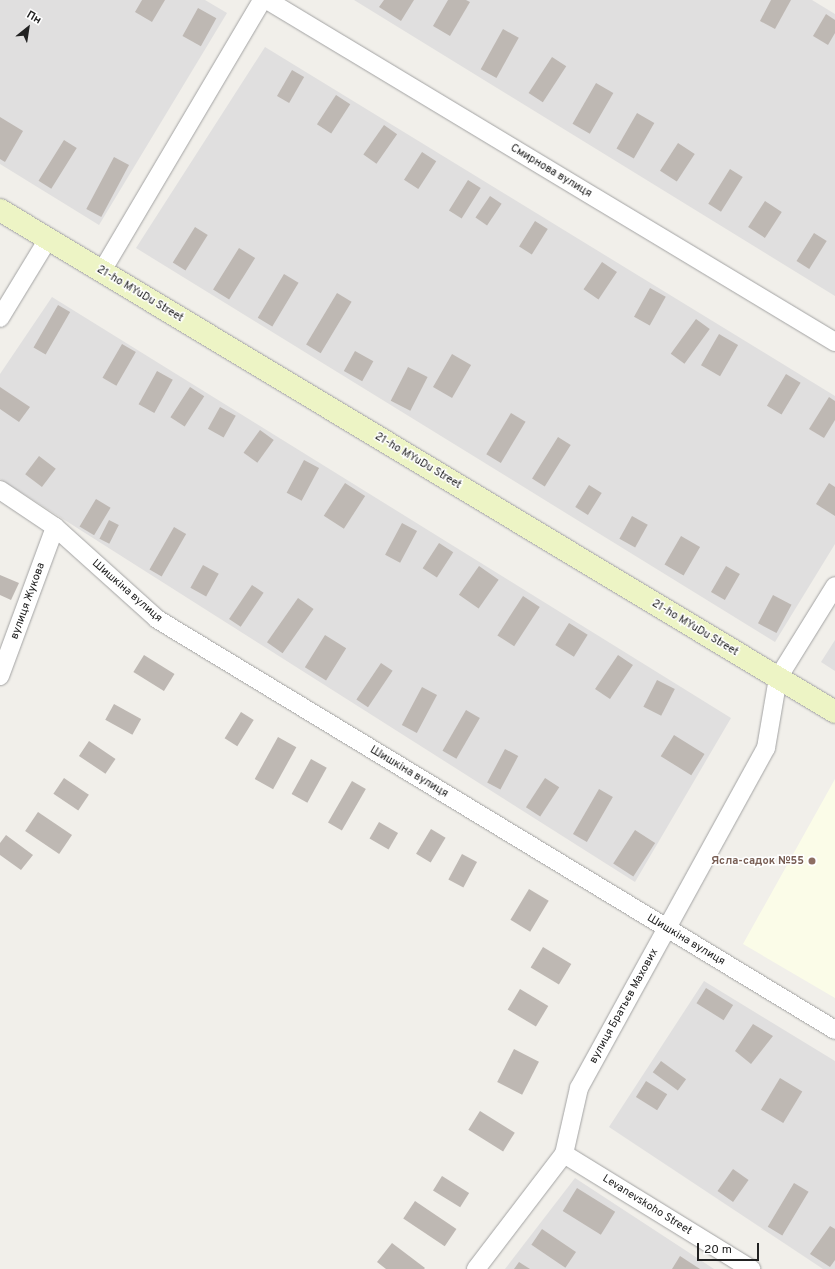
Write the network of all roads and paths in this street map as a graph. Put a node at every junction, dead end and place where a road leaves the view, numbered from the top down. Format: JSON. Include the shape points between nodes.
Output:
{"nodes":[{"id":1,"x":262,"y":0,"type":"edge"},
{"id":2,"x":267,"y":0,"type":"edge"},
{"id":3,"x":0,"y":210,"type":"edge"},
{"id":4,"x":48,"y":239,"type":"junction"},
{"id":5,"x":102,"y":271,"type":"junction"},
{"id":6,"x":0,"y":318,"type":"edge"},
{"id":7,"x":835,"y":342,"type":"edge"},
{"id":8,"x":0,"y":490,"type":"edge"},
{"id":9,"x":55,"y":526,"type":"junction"},
{"id":10,"x":835,"y":586,"type":"edge"},
{"id":11,"x":0,"y":676,"type":"edge"},
{"id":12,"x":778,"y":678,"type":"junction"},
{"id":13,"x":835,"y":712,"type":"edge"},
{"id":14,"x":668,"y":929,"type":"junction"},
{"id":15,"x":835,"y":1030,"type":"edge"},
{"id":16,"x":564,"y":1154,"type":"junction"},
{"id":17,"x":748,"y":1268,"type":"edge"},
{"id":18,"x":476,"y":1269,"type":"edge"}],
"edges":[{"from":1,"to":5,"type":"street"},
{"from":2,"to":7,"type":"street","name":"Смирнова вулиця"},
{"from":3,"to":4,"type":"street","name":"21-ho MYuDu Street"},
{"from":4,"to":5,"type":"street","name":"21-ho MYuDu Street"},
{"from":4,"to":6,"type":"street"},
{"from":5,"to":12,"type":"street","name":"21-ho MYuDu Street"},
{"from":8,"to":9,"type":"street","name":"Шишкіна вулиця"},
{"from":9,"to":11,"type":"street","name":"вулиця Жукова"},
{"from":9,"to":14,"type":"street","name":"Шишкіна вулиця","via":[[157,619]]},
{"from":10,"to":12,"type":"street","name":"вулиця Братьєв Махових"},
{"from":12,"to":13,"type":"street","name":"21-ho MYuDu Street"},
{"from":12,"to":14,"type":"street","name":"вулиця Братьєв Махових","via":[[766,748]]},
{"from":14,"to":15,"type":"street","name":"Шишкіна вулиця"},
{"from":14,"to":16,"type":"street","name":"вулиця Братьєв Махових","via":[[579,1088]]},
{"from":16,"to":17,"type":"street","name":"Levanevskoho Street"},
{"from":16,"to":18,"type":"street","name":"вулиця Братьєв Махових"}]}
